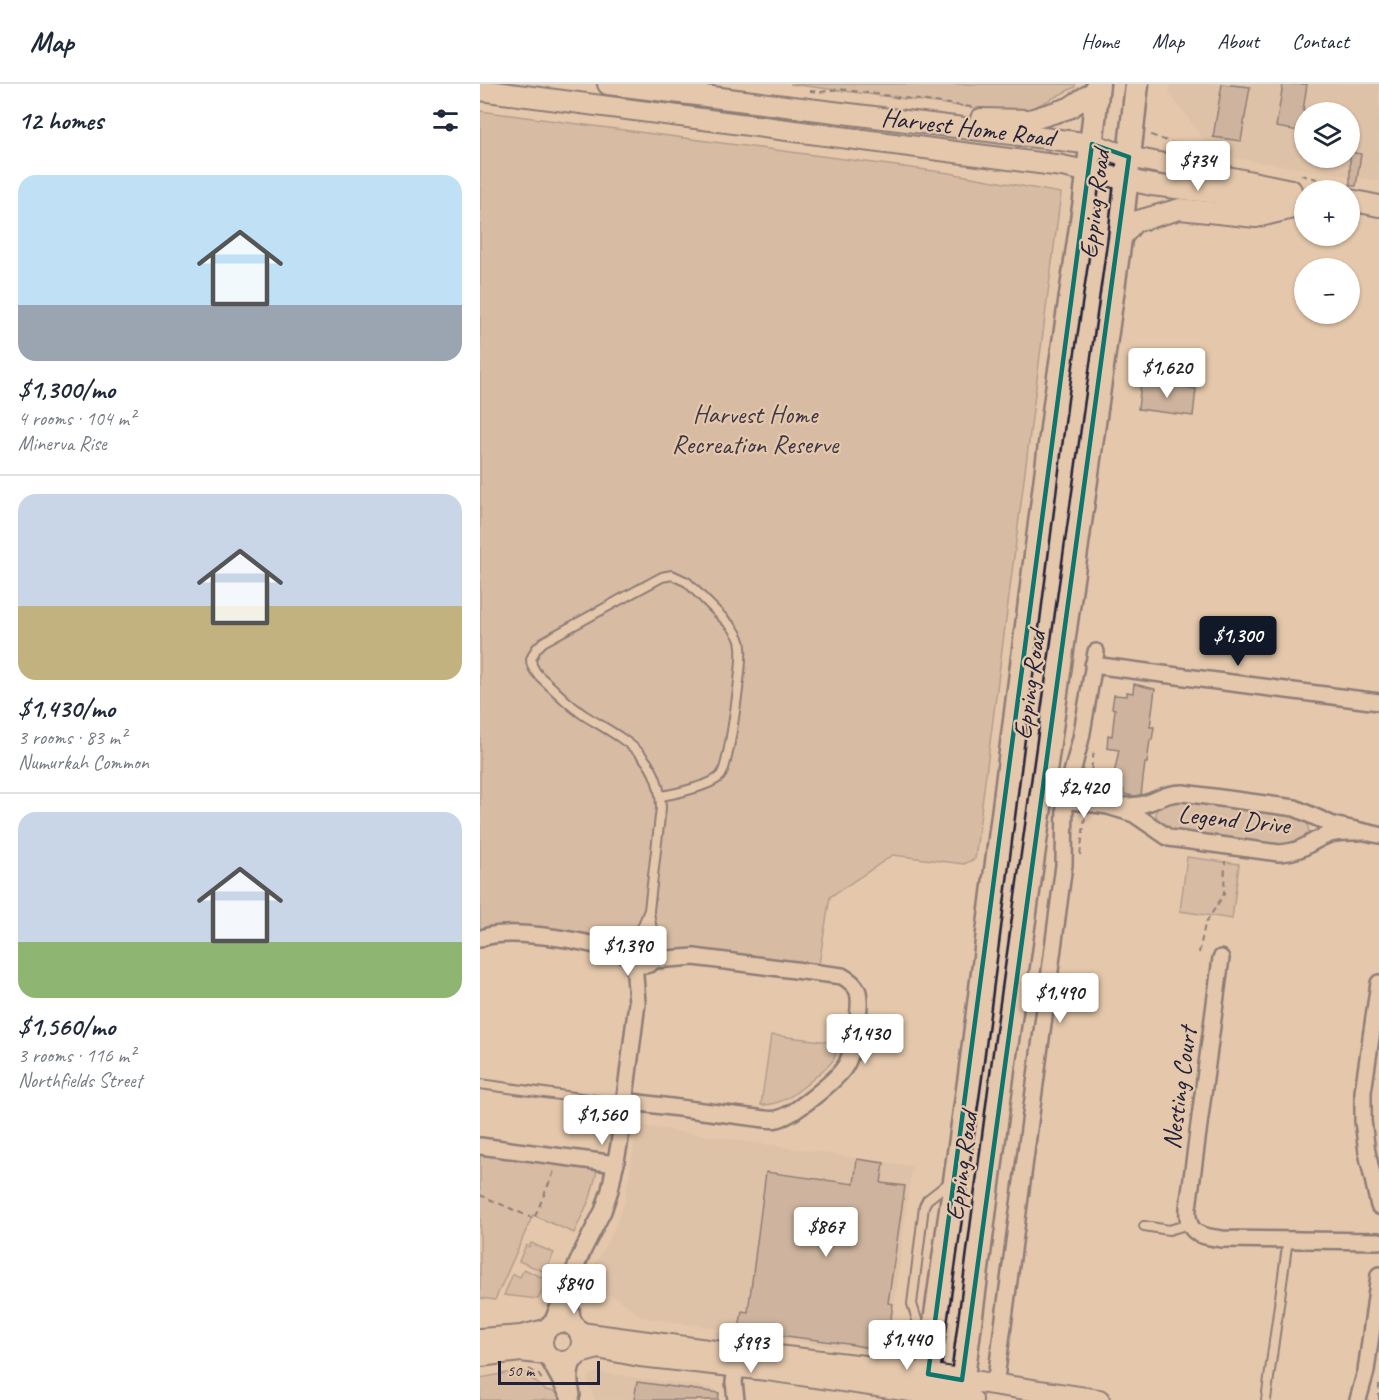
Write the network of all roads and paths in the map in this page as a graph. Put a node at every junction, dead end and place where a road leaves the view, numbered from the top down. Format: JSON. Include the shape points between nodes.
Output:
{"nodes":[{"id":1,"x":608,"y":84,"type":"edge"},
{"id":2,"x":1137,"y":84,"type":"edge"},
{"id":3,"x":1098,"y":86,"type":"edge"},
{"id":4,"x":480,"y":90,"type":"edge"},
{"id":5,"x":870,"y":117,"type":"junction"},
{"id":6,"x":1092,"y":144,"type":"junction"},
{"id":7,"x":1129,"y":157,"type":"junction"},
{"id":8,"x":1089,"y":172,"type":"junction"},
{"id":9,"x":1127,"y":180,"type":"junction"},
{"id":10,"x":1294,"y":190,"type":"edge"},
{"id":11,"x":1360,"y":202,"type":"edge"},
{"id":12,"x":1294,"y":203,"type":"edge"},
{"id":13,"x":1360,"y":206,"type":"edge"},
{"id":14,"x":1379,"y":206,"type":"edge"},
{"id":15,"x":1294,"y":207,"type":"edge"},
{"id":16,"x":1120,"y":239,"type":"junction"},
{"id":17,"x":1379,"y":702,"type":"edge"},
{"id":18,"x":661,"y":796,"type":"junction"},
{"id":19,"x":1161,"y":796,"type":"junction"},
{"id":20,"x":1065,"y":800,"type":"junction"},
{"id":21,"x":1108,"y":806,"type":"junction"},
{"id":22,"x":1312,"y":816,"type":"junction"},
{"id":23,"x":1155,"y":828,"type":"junction"},
{"id":24,"x":1359,"y":832,"type":"junction"},
{"id":25,"x":1379,"y":835,"type":"edge"},
{"id":26,"x":1310,"y":845,"type":"junction"},
{"id":27,"x":1227,"y":846,"type":"junction"},
{"id":28,"x":649,"y":910,"type":"junction"},
{"id":29,"x":480,"y":939,"type":"edge"},
{"id":30,"x":636,"y":941,"type":"junction"},
{"id":31,"x":593,"y":944,"type":"junction"},
{"id":32,"x":654,"y":953,"type":"junction"},
{"id":33,"x":1199,"y":953,"type":"dead end"},
{"id":34,"x":1221,"y":958,"type":"dead end"},
{"id":35,"x":633,"y":959,"type":"junction"},
{"id":36,"x":1379,"y":983,"type":"edge"},
{"id":37,"x":637,"y":1003,"type":"junction"},
{"id":38,"x":480,"y":1084,"type":"edge"},
{"id":39,"x":624,"y":1102,"type":"junction"},
{"id":40,"x":480,"y":1146,"type":"edge"},
{"id":41,"x":560,"y":1158,"type":"junction"},
{"id":42,"x":616,"y":1164,"type":"junction"},
{"id":43,"x":1377,"y":1184,"type":"edge"},
{"id":44,"x":480,"y":1195,"type":"edge"},
{"id":45,"x":1379,"y":1206,"type":"edge"},
{"id":46,"x":1189,"y":1224,"type":"junction"},
{"id":47,"x":1144,"y":1226,"type":"dead end"},
{"id":48,"x":1288,"y":1239,"type":"junction"},
{"id":49,"x":1379,"y":1241,"type":"edge"},
{"id":50,"x":1379,"y":1275,"type":"edge"},
{"id":51,"x":568,"y":1289,"type":"junction"},
{"id":52,"x":548,"y":1327,"type":"junction"},
{"id":53,"x":579,"y":1331,"type":"junction"},
{"id":54,"x":480,"y":1339,"type":"edge"},
{"id":55,"x":546,"y":1355,"type":"junction"},
{"id":56,"x":578,"y":1355,"type":"junction"},
{"id":57,"x":480,"y":1356,"type":"edge"},
{"id":58,"x":741,"y":1361,"type":"junction"},
{"id":59,"x":1366,"y":1371,"type":"junction"},
{"id":60,"x":1379,"y":1384,"type":"edge"},
{"id":61,"x":926,"y":1389,"type":"edge"},
{"id":62,"x":888,"y":1393,"type":"edge"},
{"id":63,"x":994,"y":1393,"type":"edge"},
{"id":64,"x":963,"y":1395,"type":"edge"},
{"id":65,"x":736,"y":1398,"type":"edge"},
{"id":66,"x":572,"y":1400,"type":"edge"},
{"id":67,"x":1099,"y":1400,"type":"edge"},
{"id":68,"x":1266,"y":1400,"type":"edge"},
{"id":69,"x":1358,"y":1400,"type":"edge"},
{"id":70,"x":1367,"y":1400,"type":"edge"},
{"id":71,"x":1379,"y":1400,"type":"edge"}],
"edges":[{"from":1,"to":5,"type":"street","name":"Harvest Home Road"},
{"from":2,"to":7,"type":"main road","name":"Epping Road"},
{"from":3,"to":5,"type":"street","via":[[1069,108],[1030,120]]},
{"from":3,"to":6,"type":"main road","name":"Epping Road"},
{"from":4,"to":8,"type":"street","name":"Harvest Home Road"},
{"from":5,"to":6,"type":"street","name":"Harvest Home Road"},
{"from":6,"to":7,"type":"street","name":"Harvest Home Road"},
{"from":6,"to":8,"type":"main road","name":"Epping Road"},
{"from":7,"to":9,"type":"main road","name":"Epping Road"},
{"from":7,"to":10,"type":"street","name":"Harvest Home Road"},
{"from":8,"to":9,"type":"street","name":"Harvest Home Road"},
{"from":8,"to":61,"type":"main road","name":"Epping Road"},
{"from":9,"to":12,"type":"street","name":"Harvest Home Road"},
{"from":9,"to":16,"type":"main road","name":"Epping Road"},
{"from":11,"to":14,"type":"street"},
{"from":13,"to":14,"type":"street"},
{"from":15,"to":16,"type":"street","via":[[1256,217],[1180,209],[1134,222]]},
{"from":16,"to":64,"type":"main road","name":"Epping Road","via":[[1001,1080]]},
{"from":17,"to":20,"type":"street","via":[[1094,659],[1081,738]]},
{"from":18,"to":18,"type":"lane","via":[[655,774],[640,751],[571,706],[534,670],[531,659],[543,642],[672,575],[687,582],[732,627],[742,650],[724,770],[716,780]]},
{"from":18,"to":28,"type":"lane"},
{"from":19,"to":21,"type":"street","name":"Legend Drive","via":[[1135,806]]},
{"from":19,"to":22,"type":"street","name":"Legend Drive","via":[[1183,793],[1295,808]]},
{"from":19,"to":23,"type":"street","name":"Legend Drive","via":[[1151,817]]},
{"from":20,"to":21,"type":"street","name":"Legend Drive"},
{"from":20,"to":63,"type":"street","via":[[1064,865]]},
{"from":21,"to":23,"type":"street","name":"Legend Drive","via":[[1134,814]]},
{"from":22,"to":24,"type":"street","name":"Legend Drive"},
{"from":22,"to":26,"type":"street","name":"Legend Drive","via":[[1315,833]]},
{"from":23,"to":27,"type":"street","name":"Legend Drive","via":[[1169,838]]},
{"from":24,"to":25,"type":"street","name":"Legend Drive"},
{"from":24,"to":26,"type":"street","name":"Legend Drive","via":[[1333,833]]},
{"from":26,"to":27,"type":"street","name":"Legend Drive","via":[[1295,852],[1279,853]]},
{"from":27,"to":33,"type":"path","via":[[1224,894],[1205,924]]},
{"from":28,"to":30,"type":"lane"},
{"from":28,"to":32,"type":"lane"},
{"from":29,"to":31,"type":"street","via":[[508,934]]},
{"from":30,"to":31,"type":"street"},
{"from":30,"to":32,"type":"street","via":[[646,938]]},
{"from":30,"to":35,"type":"street","via":[[631,950]]},
{"from":31,"to":35,"type":"street"},
{"from":32,"to":35,"type":"street","via":[[641,965]]},
{"from":32,"to":37,"type":"street"},
{"from":32,"to":39,"type":"street","via":[[848,979],[857,989],[859,999],[850,1058],[841,1073],[780,1119]]},
{"from":34,"to":46,"type":"street","name":"Nesting Court"},
{"from":35,"to":37,"type":"street"},
{"from":36,"to":43,"type":"street","via":[[1363,1112],[1367,1152]]},
{"from":37,"to":39,"type":"street"},
{"from":38,"to":39,"type":"lane"},
{"from":39,"to":42,"type":"street"},
{"from":40,"to":41,"type":"street"},
{"from":41,"to":42,"type":"street"},
{"from":41,"to":44,"type":"path","via":[[533,1217]]},
{"from":42,"to":51,"type":"street","via":[[603,1211]]},
{"from":43,"to":45,"type":"street"},
{"from":46,"to":47,"type":"lane","via":[[1169,1230]]},
{"from":46,"to":48,"type":"street","via":[[1197,1234],[1207,1237]]},
{"from":48,"to":49,"type":"street"},
{"from":48,"to":68,"type":"lane"},
{"from":50,"to":59,"type":"street"},
{"from":51,"to":52,"type":"street"},
{"from":51,"to":53,"type":"street","via":[[572,1318]]},
{"from":52,"to":53,"type":"street","via":[[565,1322]]},
{"from":52,"to":54,"type":"street","via":[[521,1336]]},
{"from":52,"to":55,"type":"street","via":[[542,1342]]},
{"from":53,"to":56,"type":"street","via":[[583,1343]]},
{"from":53,"to":58,"type":"street"},
{"from":55,"to":56,"type":"street","via":[[561,1363]]},
{"from":55,"to":57,"type":"street","via":[[521,1352]]},
{"from":55,"to":66,"type":"street"},
{"from":56,"to":58,"type":"street","via":[[598,1348],[639,1356]]},
{"from":56,"to":66,"type":"street","via":[[570,1368]]},
{"from":58,"to":61,"type":"street","via":[[768,1355]]},
{"from":58,"to":62,"type":"street","via":[[767,1370]]},
{"from":58,"to":65,"type":"street","via":[[742,1383]]},
{"from":59,"to":69,"type":"street"},
{"from":59,"to":70,"type":"street"},
{"from":60,"to":71,"type":"path"},
{"from":61,"to":62,"type":"street"},
{"from":61,"to":64,"type":"street"},
{"from":63,"to":64,"type":"street"},
{"from":63,"to":67,"type":"street"}]}
